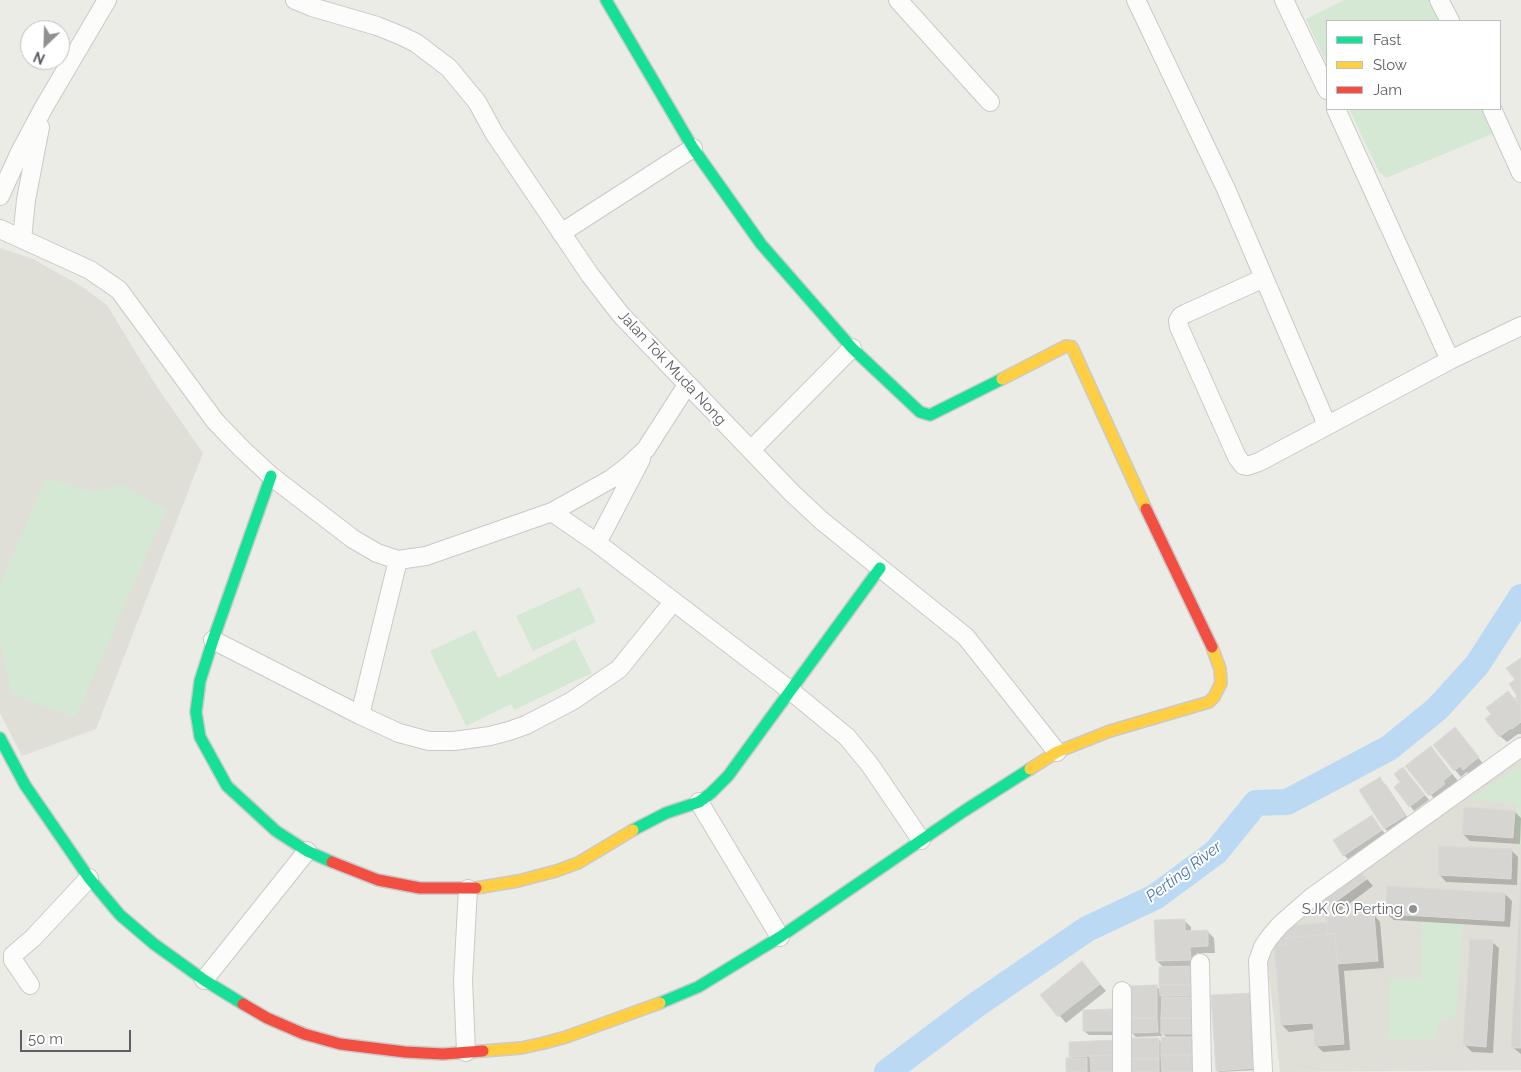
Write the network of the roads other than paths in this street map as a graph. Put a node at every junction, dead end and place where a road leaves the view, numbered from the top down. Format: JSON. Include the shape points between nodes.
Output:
{"nodes":[{"id":1,"x":107,"y":0,"type":"edge"},
{"id":2,"x":294,"y":0,"type":"edge"},
{"id":3,"x":606,"y":0,"type":"edge"},
{"id":4,"x":898,"y":0,"type":"edge"},
{"id":5,"x":1136,"y":0,"type":"edge"},
{"id":6,"x":1284,"y":0,"type":"edge"},
{"id":7,"x":1439,"y":0,"type":"edge"},
{"id":8,"x":1449,"y":20,"type":"edge"},
{"id":9,"x":1326,"y":88,"type":"edge"},
{"id":10,"x":990,"y":102,"type":"dead end"},
{"id":11,"x":44,"y":107,"type":"junction"},
{"id":12,"x":1336,"y":110,"type":"edge"},
{"id":13,"x":1492,"y":110,"type":"edge"},
{"id":14,"x":694,"y":148,"type":"junction"},
{"id":15,"x":1521,"y":173,"type":"edge"},
{"id":16,"x":0,"y":196,"type":"edge"},
{"id":17,"x":0,"y":229,"type":"edge"},
{"id":18,"x":561,"y":232,"type":"junction"},
{"id":19,"x":22,"y":239,"type":"junction"},
{"id":20,"x":1264,"y":278,"type":"junction"},
{"id":21,"x":1521,"y":326,"type":"edge"},
{"id":22,"x":852,"y":348,"type":"junction"},
{"id":23,"x":1450,"y":360,"type":"junction"},
{"id":24,"x":687,"y":385,"type":"junction"},
{"id":25,"x":1327,"y":425,"type":"junction"},
{"id":26,"x":646,"y":449,"type":"junction"},
{"id":27,"x":751,"y":450,"type":"junction"},
{"id":28,"x":271,"y":476,"type":"junction"},
{"id":29,"x":552,"y":512,"type":"junction"},
{"id":30,"x":597,"y":543,"type":"junction"},
{"id":31,"x":398,"y":560,"type":"junction"},
{"id":32,"x":880,"y":568,"type":"junction"},
{"id":33,"x":673,"y":602,"type":"junction"},
{"id":34,"x":213,"y":640,"type":"junction"},
{"id":35,"x":791,"y":692,"type":"junction"},
{"id":36,"x":360,"y":715,"type":"junction"},
{"id":37,"x":0,"y":738,"type":"edge"},
{"id":38,"x":1521,"y":747,"type":"edge"},
{"id":39,"x":1057,"y":752,"type":"junction"},
{"id":40,"x":699,"y":802,"type":"junction"},
{"id":41,"x":921,"y":840,"type":"junction"},
{"id":42,"x":307,"y":851,"type":"junction"},
{"id":43,"x":88,"y":878,"type":"junction"},
{"id":44,"x":468,"y":889,"type":"junction"},
{"id":45,"x":780,"y":937,"type":"junction"},
{"id":46,"x":1200,"y":963,"type":"dead end"},
{"id":47,"x":204,"y":980,"type":"junction"},
{"id":48,"x":30,"y":985,"type":"dead end"},
{"id":49,"x":1122,"y":991,"type":"dead end"},
{"id":50,"x":466,"y":1052,"type":"junction"},
{"id":51,"x":1122,"y":1072,"type":"edge"},
{"id":52,"x":1202,"y":1072,"type":"edge"},
{"id":53,"x":1263,"y":1072,"type":"edge"}],
"edges":[{"from":1,"to":11,"type":"street"},
{"from":2,"to":18,"type":"street","name":"Jalan Tok Muda Nong","via":[[402,36],[449,68],[477,102],[494,133]]},
{"from":3,"to":14,"type":"street"},
{"from":4,"to":10,"type":"street"},
{"from":5,"to":20,"type":"street","via":[[1222,180]]},
{"from":6,"to":9,"type":"street"},
{"from":7,"to":8,"type":"street"},
{"from":11,"to":16,"type":"street"},
{"from":11,"to":19,"type":"street"},
{"from":12,"to":23,"type":"street"},
{"from":13,"to":15,"type":"street"},
{"from":14,"to":18,"type":"street"},
{"from":14,"to":22,"type":"street","via":[[761,244]]},
{"from":17,"to":19,"type":"street"},
{"from":18,"to":24,"type":"street","name":"Jalan Tok Muda Nong","via":[[621,315]]},
{"from":19,"to":28,"type":"street","via":[[90,270],[119,290],[215,421]]},
{"from":20,"to":25,"type":"street"},
{"from":20,"to":25,"type":"street","via":[[1181,316],[1179,327],[1243,465],[1259,462]]},
{"from":21,"to":23,"type":"street"},
{"from":22,"to":27,"type":"street"},
{"from":22,"to":39,"type":"street","via":[[920,412],[930,415],[1062,348],[1069,346],[1074,350],[1216,655],[1221,683],[1209,702],[1110,731]]},
{"from":23,"to":25,"type":"street"},
{"from":24,"to":26,"type":"street"},
{"from":24,"to":27,"type":"street","name":"Jalan Tok Muda Nong"},
{"from":26,"to":29,"type":"street","via":[[611,479]]},
{"from":26,"to":30,"type":"street"},
{"from":27,"to":32,"type":"street","name":"Jalan Tok Muda Nong","via":[[822,521]]},
{"from":28,"to":31,"type":"street","via":[[353,539],[377,553]]},
{"from":28,"to":34,"type":"street"},
{"from":29,"to":30,"type":"street"},
{"from":29,"to":31,"type":"street","via":[[426,556]]},
{"from":30,"to":33,"type":"street"},
{"from":31,"to":36,"type":"street"},
{"from":32,"to":35,"type":"street"},
{"from":32,"to":39,"type":"street","name":"Jalan Tok Muda Nong","via":[[966,637]]},
{"from":33,"to":35,"type":"street"},
{"from":33,"to":36,"type":"street","via":[[619,669],[572,701],[526,725],[490,736],[429,741],[399,733]]},
{"from":34,"to":36,"type":"street"},
{"from":34,"to":42,"type":"street","via":[[200,681],[196,712],[200,737],[227,786],[276,831]]},
{"from":35,"to":40,"type":"street","via":[[728,776]]},
{"from":35,"to":41,"type":"street","via":[[860,751]]},
{"from":37,"to":43,"type":"street","via":[[25,785]]},
{"from":38,"to":53,"type":"street","via":[[1312,897],[1268,938],[1258,961]]},
{"from":39,"to":41,"type":"street"},
{"from":40,"to":44,"type":"street","via":[[656,818],[578,863],[518,882]]},
{"from":40,"to":45,"type":"street"},
{"from":41,"to":45,"type":"street"},
{"from":42,"to":44,"type":"street","via":[[378,880],[420,888]]},
{"from":42,"to":47,"type":"street"},
{"from":43,"to":47,"type":"street","via":[[120,915]]},
{"from":43,"to":48,"type":"street","via":[[34,938],[13,955]]},
{"from":44,"to":50,"type":"street","via":[[464,973]]},
{"from":45,"to":50,"type":"street","via":[[698,987],[668,1000],[544,1043]]},
{"from":46,"to":52,"type":"street"},
{"from":47,"to":50,"type":"street","via":[[267,1018],[304,1034],[340,1044],[443,1054]]},
{"from":49,"to":51,"type":"street"}]}
